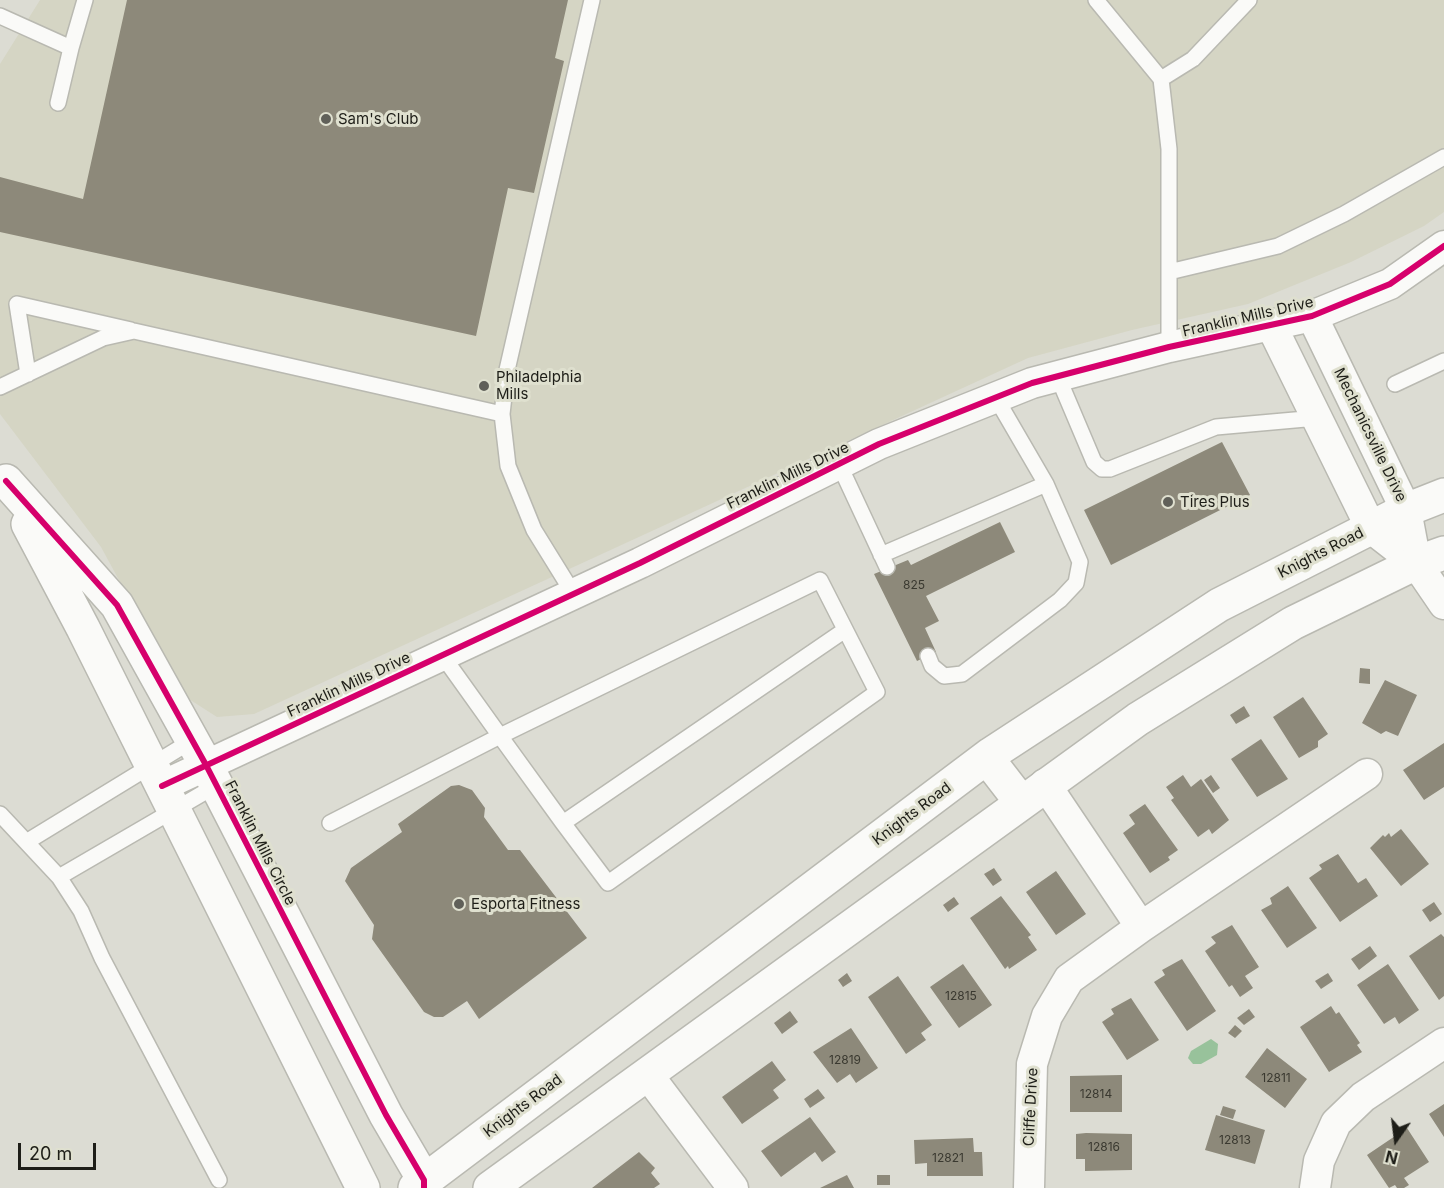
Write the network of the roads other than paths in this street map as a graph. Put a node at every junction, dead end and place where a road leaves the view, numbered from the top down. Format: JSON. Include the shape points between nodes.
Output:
{"nodes":[{"id":1,"x":85,"y":0,"type":"edge"},
{"id":2,"x":592,"y":0,"type":"edge"},
{"id":3,"x":1096,"y":0,"type":"edge"},
{"id":4,"x":1249,"y":0,"type":"edge"},
{"id":5,"x":0,"y":16,"type":"edge"},
{"id":6,"x":71,"y":48,"type":"junction"},
{"id":7,"x":1161,"y":79,"type":"junction"},
{"id":8,"x":58,"y":103,"type":"dead end"},
{"id":9,"x":1444,"y":157,"type":"edge"},
{"id":10,"x":1444,"y":246,"type":"edge"},
{"id":11,"x":1169,"y":272,"type":"junction"},
{"id":12,"x":1312,"y":316,"type":"junction"},
{"id":13,"x":1271,"y":325,"type":"junction"},
{"id":14,"x":134,"y":331,"type":"junction"},
{"id":15,"x":1169,"y":347,"type":"junction"},
{"id":16,"x":1444,"y":361,"type":"edge"},
{"id":17,"x":28,"y":374,"type":"junction"},
{"id":18,"x":1058,"y":377,"type":"junction"},
{"id":19,"x":1395,"y":384,"type":"dead end"},
{"id":20,"x":0,"y":387,"type":"edge"},
{"id":21,"x":996,"y":398,"type":"junction"},
{"id":22,"x":502,"y":414,"type":"junction"},
{"id":23,"x":1317,"y":418,"type":"junction"},
{"id":24,"x":839,"y":464,"type":"junction"},
{"id":25,"x":3,"y":477,"type":"edge"},
{"id":26,"x":1046,"y":484,"type":"junction"},
{"id":27,"x":1444,"y":495,"type":"edge"},
{"id":28,"x":1406,"y":510,"type":"junction"},
{"id":29,"x":1371,"y":528,"type":"junction"},
{"id":30,"x":1430,"y":558,"type":"edge"},
{"id":31,"x":573,"y":593,"type":"junction"},
{"id":32,"x":1444,"y":604,"type":"edge"},
{"id":33,"x":845,"y":630,"type":"junction"},
{"id":34,"x":442,"y":655,"type":"junction"},
{"id":35,"x":927,"y":656,"type":"dead end"},
{"id":36,"x":500,"y":736,"type":"junction"},
{"id":37,"x":987,"y":758,"type":"junction"},
{"id":38,"x":205,"y":764,"type":"junction"},
{"id":39,"x":1367,"y":774,"type":"dead end"},
{"id":40,"x":162,"y":786,"type":"junction"},
{"id":41,"x":1033,"y":793,"type":"junction"},
{"id":42,"x":0,"y":814,"type":"edge"},
{"id":43,"x":330,"y":823,"type":"dead end"},
{"id":44,"x":563,"y":823,"type":"junction"},
{"id":45,"x":28,"y":841,"type":"junction"},
{"id":46,"x":59,"y":877,"type":"junction"},
{"id":47,"x":1141,"y":927,"type":"junction"},
{"id":48,"x":1444,"y":1043,"type":"edge"},
{"id":49,"x":648,"y":1075,"type":"junction"},
{"id":50,"x":219,"y":1180,"type":"dead end"},
{"id":51,"x":421,"y":1185,"type":"edge"},
{"id":52,"x":363,"y":1188,"type":"edge"},
{"id":53,"x":490,"y":1188,"type":"edge"},
{"id":54,"x":733,"y":1188,"type":"edge"},
{"id":55,"x":1029,"y":1188,"type":"edge"},
{"id":56,"x":1315,"y":1188,"type":"edge"}],
"edges":[{"from":1,"to":6,"type":"lane"},
{"from":2,"to":22,"type":"lane","via":[[507,370]]},
{"from":3,"to":7,"type":"lane"},
{"from":4,"to":7,"type":"lane","via":[[1193,59]]},
{"from":5,"to":6,"type":"lane"},
{"from":6,"to":8,"type":"lane"},
{"from":7,"to":11,"type":"lane","via":[[1169,149]]},
{"from":9,"to":11,"type":"lane","via":[[1278,246]]},
{"from":10,"to":12,"type":"street","name":"Franklin Mills Drive","via":[[1390,284]]},
{"from":11,"to":15,"type":"lane"},
{"from":12,"to":13,"type":"street","name":"Franklin Mills Drive"},
{"from":12,"to":28,"type":"street","name":"Mechanicsville Drive"},
{"from":13,"to":15,"type":"street","name":"Franklin Mills Drive"},
{"from":13,"to":23,"type":"street"},
{"from":14,"to":17,"type":"lane","via":[[103,338]]},
{"from":14,"to":17,"type":"lane","via":[[17,304]]},
{"from":14,"to":22,"type":"lane"},
{"from":15,"to":18,"type":"street","name":"Franklin Mills Drive"},
{"from":16,"to":19,"type":"lane"},
{"from":17,"to":20,"type":"lane"},
{"from":18,"to":21,"type":"street","name":"Franklin Mills Drive"},
{"from":18,"to":23,"type":"lane","via":[[1094,462],[1101,469],[1110,469],[1216,427]]},
{"from":21,"to":24,"type":"street","name":"Franklin Mills Drive"},
{"from":21,"to":26,"type":"lane"},
{"from":22,"to":31,"type":"lane","via":[[508,466],[534,530]]},
{"from":23,"to":29,"type":"street"},
{"from":24,"to":26,"type":"lane","via":[[884,561]]},
{"from":24,"to":31,"type":"street","name":"Franklin Mills Drive"},
{"from":25,"to":38,"type":"main road","name":"Franklin Mills Circle","via":[[117,604]]},
{"from":25,"to":40,"type":"main road","name":"Franklin Mills Circle"},
{"from":26,"to":35,"type":"lane","via":[[1080,562],[1076,583],[1060,600],[962,674],[944,676]]},
{"from":27,"to":28,"type":"main road","name":"Knights Road"},
{"from":28,"to":29,"type":"main road","name":"Knights Road"},
{"from":28,"to":30,"type":"street","name":"Mechanicsville Drive"},
{"from":29,"to":30,"type":"street"},
{"from":29,"to":37,"type":"main road","name":"Knights Road","via":[[1219,604]]},
{"from":30,"to":32,"type":"street"},
{"from":30,"to":41,"type":"main road","via":[[1293,623],[1138,719]]},
{"from":31,"to":34,"type":"street","name":"Franklin Mills Drive"},
{"from":33,"to":36,"type":"lane","via":[[820,580]]},
{"from":33,"to":44,"type":"lane"},
{"from":33,"to":44,"type":"lane","via":[[877,693],[608,883]]},
{"from":34,"to":36,"type":"lane"},
{"from":34,"to":38,"type":"street","name":"Franklin Mills Drive"},
{"from":36,"to":43,"type":"lane"},
{"from":36,"to":44,"type":"lane"},
{"from":37,"to":41,"type":"main road"},
{"from":37,"to":51,"type":"main road","name":"Knights Road"},
{"from":38,"to":40,"type":"street","name":"Franklin Mills Drive"},
{"from":38,"to":51,"type":"main road","name":"Franklin Mills Circle"},
{"from":39,"to":47,"type":"street","name":"Cliffe Drive"},
{"from":40,"to":45,"type":"lane"},
{"from":40,"to":46,"type":"lane"},
{"from":40,"to":52,"type":"main road","name":"Franklin Mills Circle"},
{"from":41,"to":47,"type":"street"},
{"from":41,"to":49,"type":"main road"},
{"from":42,"to":45,"type":"lane"},
{"from":45,"to":46,"type":"lane"},
{"from":46,"to":50,"type":"lane","via":[[81,911]]},
{"from":47,"to":55,"type":"street","name":"Cliffe Drive","via":[[1069,979],[1047,1016],[1032,1064]]},
{"from":48,"to":56,"type":"street","via":[[1363,1097],[1336,1123],[1319,1161]]},
{"from":49,"to":53,"type":"main road"},
{"from":49,"to":54,"type":"street"}]}
